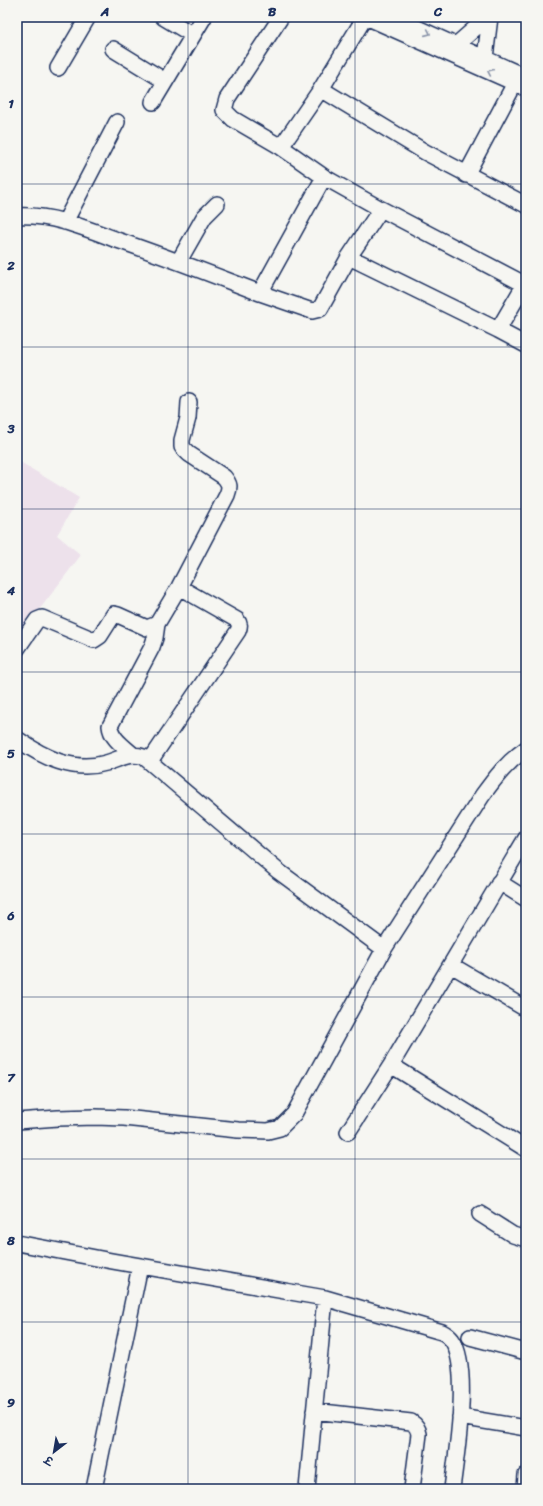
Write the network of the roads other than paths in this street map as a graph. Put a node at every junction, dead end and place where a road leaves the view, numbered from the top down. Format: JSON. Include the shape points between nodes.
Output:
{"nodes":[{"id":1,"x":88,"y":17,"type":"edge"},
{"id":2,"x":163,"y":17,"type":"edge"},
{"id":3,"x":204,"y":17,"type":"edge"},
{"id":4,"x":281,"y":17,"type":"edge"},
{"id":5,"x":366,"y":17,"type":"edge"},
{"id":6,"x":392,"y":17,"type":"edge"},
{"id":7,"x":489,"y":17,"type":"edge"},
{"id":8,"x":193,"y":35,"type":"junction"},
{"id":9,"x":456,"y":45,"type":"junction"},
{"id":10,"x":113,"y":49,"type":"dead end"},
{"id":11,"x":485,"y":58,"type":"junction"},
{"id":12,"x":58,"y":68,"type":"dead end"},
{"id":13,"x":165,"y":81,"type":"junction"},
{"id":14,"x":522,"y":83,"type":"edge"},
{"id":15,"x":321,"y":89,"type":"junction"},
{"id":16,"x":153,"y":102,"type":"dead end"},
{"id":17,"x":118,"y":122,"type":"dead end"},
{"id":18,"x":281,"y":147,"type":"junction"},
{"id":19,"x":466,"y":175,"type":"junction"},
{"id":20,"x":324,"y":177,"type":"junction"},
{"id":21,"x":217,"y":204,"type":"dead end"},
{"id":22,"x":526,"y":205,"type":"edge"},
{"id":23,"x":381,"y":209,"type":"junction"},
{"id":24,"x":17,"y":216,"type":"edge"},
{"id":25,"x":66,"y":222,"type":"junction"},
{"id":26,"x":349,"y":257,"type":"junction"},
{"id":27,"x":179,"y":261,"type":"junction"},
{"id":28,"x":526,"y":284,"type":"edge"},
{"id":29,"x":260,"y":293,"type":"junction"},
{"id":30,"x":498,"y":330,"type":"junction"},
{"id":31,"x":526,"y":345,"type":"edge"},
{"id":32,"x":189,"y":402,"type":"dead end"},
{"id":33,"x":179,"y":587,"type":"junction"},
{"id":34,"x":156,"y":624,"type":"junction"},
{"id":35,"x":17,"y":650,"type":"edge"},
{"id":36,"x":17,"y":739,"type":"edge"},
{"id":37,"x":526,"y":749,"type":"edge"},
{"id":38,"x":132,"y":754,"type":"junction"},
{"id":39,"x":150,"y":760,"type":"junction"},
{"id":40,"x":526,"y":838,"type":"edge"},
{"id":41,"x":499,"y":882,"type":"junction"},
{"id":42,"x":526,"y":899,"type":"edge"},
{"id":43,"x":384,"y":949,"type":"junction"},
{"id":44,"x":451,"y":966,"type":"junction"},
{"id":45,"x":526,"y":1009,"type":"edge"},
{"id":46,"x":391,"y":1065,"type":"junction"},
{"id":47,"x":17,"y":1121,"type":"edge"},
{"id":48,"x":348,"y":1132,"type":"dead end"},
{"id":49,"x":526,"y":1149,"type":"edge"},
{"id":50,"x":480,"y":1214,"type":"dead end"},
{"id":51,"x":526,"y":1239,"type":"edge"},
{"id":52,"x":17,"y":1243,"type":"edge"},
{"id":53,"x":140,"y":1266,"type":"junction"},
{"id":54,"x":324,"y":1298,"type":"junction"},
{"id":55,"x":470,"y":1337,"type":"dead end"},
{"id":56,"x":526,"y":1352,"type":"edge"},
{"id":57,"x":314,"y":1411,"type":"junction"},
{"id":58,"x":460,"y":1417,"type":"junction"},
{"id":59,"x":526,"y":1428,"type":"edge"},
{"id":60,"x":526,"y":1475,"type":"edge"},
{"id":61,"x":94,"y":1489,"type":"edge"},
{"id":62,"x":307,"y":1489,"type":"edge"},
{"id":63,"x":412,"y":1489,"type":"edge"},
{"id":64,"x":452,"y":1489,"type":"edge"},
{"id":65,"x":525,"y":1489,"type":"edge"}],
"edges":[{"from":1,"to":12,"type":"street"},
{"from":2,"to":8,"type":"street"},
{"from":3,"to":8,"type":"street"},
{"from":4,"to":18,"type":"street","via":[[227,99],[224,110],[233,119]]},
{"from":14,"to":5,"type":"street","one_way":true},
{"from":5,"to":15,"type":"street"},
{"from":6,"to":9,"type":"street","one_way":true},
{"from":7,"to":9,"type":"street"},
{"from":7,"to":11,"type":"street"},
{"from":8,"to":13,"type":"street"},
{"from":9,"to":11,"type":"street"},
{"from":10,"to":13,"type":"street"},
{"from":11,"to":14,"type":"street"},
{"from":13,"to":16,"type":"street"},
{"from":14,"to":19,"type":"street"},
{"from":15,"to":18,"type":"street"},
{"from":15,"to":19,"type":"street"},
{"from":17,"to":25,"type":"street"},
{"from":18,"to":20,"type":"street"},
{"from":19,"to":22,"type":"street"},
{"from":20,"to":23,"type":"street"},
{"from":20,"to":29,"type":"street"},
{"from":21,"to":27,"type":"street","via":[[204,217]]},
{"from":23,"to":26,"type":"street"},
{"from":23,"to":28,"type":"street"},
{"from":24,"to":25,"type":"street","via":[[38,216]]},
{"from":25,"to":27,"type":"street"},
{"from":26,"to":29,"type":"street","via":[[320,309],[312,311]]},
{"from":26,"to":30,"type":"street"},
{"from":27,"to":29,"type":"street"},
{"from":28,"to":30,"type":"street"},
{"from":30,"to":31,"type":"street"},
{"from":32,"to":33,"type":"street","via":[[182,447],[224,477],[230,487]]},
{"from":33,"to":34,"type":"street"},
{"from":33,"to":39,"type":"street","via":[[236,620],[240,626]]},
{"from":34,"to":35,"type":"street","via":[[147,628],[114,614],[100,636],[94,640],[42,618],[37,620]]},
{"from":34,"to":38,"type":"street","via":[[152,647],[110,726],[110,732]]},
{"from":36,"to":38,"type":"street","via":[[44,756],[76,767],[104,764]]},
{"from":37,"to":43,"type":"street","via":[[496,776]]},
{"from":38,"to":39,"type":"street"},
{"from":39,"to":43,"type":"street","via":[[278,871]]},
{"from":40,"to":41,"type":"street"},
{"from":41,"to":42,"type":"street"},
{"from":41,"to":44,"type":"street"},
{"from":43,"to":47,"type":"street","via":[[294,1114],[280,1128],[268,1132],[95,1116]]},
{"from":44,"to":45,"type":"street"},
{"from":44,"to":46,"type":"street"},
{"from":46,"to":48,"type":"street"},
{"from":46,"to":49,"type":"street"},
{"from":50,"to":51,"type":"street"},
{"from":52,"to":53,"type":"street"},
{"from":53,"to":54,"type":"street"},
{"from":53,"to":61,"type":"street"},
{"from":54,"to":57,"type":"street"},
{"from":54,"to":58,"type":"street","via":[[442,1332],[448,1336],[456,1349],[460,1368]]},
{"from":55,"to":56,"type":"street"},
{"from":57,"to":62,"type":"street"},
{"from":57,"to":63,"type":"street","via":[[415,1424],[419,1434]]},
{"from":58,"to":59,"type":"street"},
{"from":58,"to":64,"type":"street"},
{"from":60,"to":65,"type":"street"}]}
